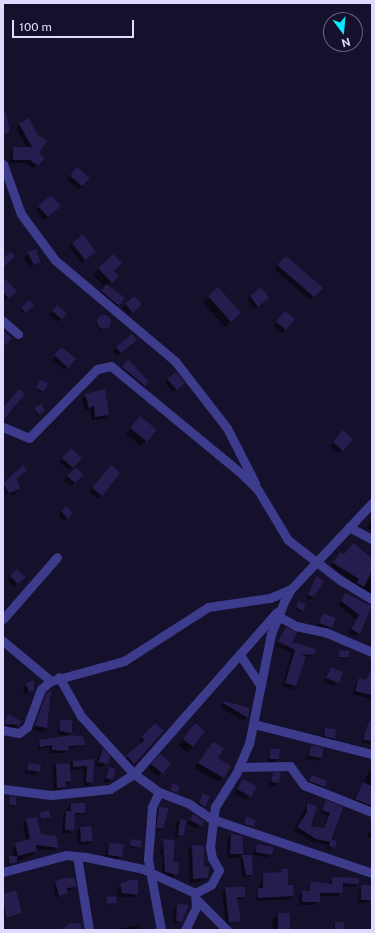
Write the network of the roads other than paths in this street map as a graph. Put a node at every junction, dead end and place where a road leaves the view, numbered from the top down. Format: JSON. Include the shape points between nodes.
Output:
{"nodes":[{"id":1,"x":3,"y":164,"type":"edge"},
{"id":2,"x":3,"y":321,"type":"edge"},
{"id":3,"x":18,"y":334,"type":"dead end"},
{"id":4,"x":3,"y":427,"type":"edge"},
{"id":5,"x":258,"y":490,"type":"junction"},
{"id":6,"x":372,"y":503,"type":"edge"},
{"id":7,"x":349,"y":527,"type":"junction"},
{"id":8,"x":372,"y":539,"type":"edge"},
{"id":9,"x":57,"y":557,"type":"dead end"},
{"id":10,"x":317,"y":563,"type":"junction"},
{"id":11,"x":291,"y":589,"type":"junction"},
{"id":12,"x":372,"y":599,"type":"edge"},
{"id":13,"x":282,"y":607,"type":"junction"},
{"id":14,"x":278,"y":616,"type":"junction"},
{"id":15,"x":3,"y":619,"type":"edge"},
{"id":16,"x":3,"y":641,"type":"edge"},
{"id":17,"x":372,"y":652,"type":"edge"},
{"id":18,"x":240,"y":655,"type":"junction"},
{"id":19,"x":55,"y":679,"type":"junction"},
{"id":20,"x":261,"y":686,"type":"junction"},
{"id":21,"x":254,"y":724,"type":"junction"},
{"id":22,"x":3,"y":730,"type":"edge"},
{"id":23,"x":372,"y":754,"type":"edge"},
{"id":24,"x":239,"y":767,"type":"junction"},
{"id":25,"x":134,"y":774,"type":"junction"},
{"id":26,"x":3,"y":789,"type":"edge"},
{"id":27,"x":159,"y":792,"type":"junction"},
{"id":28,"x":372,"y":812,"type":"edge"},
{"id":29,"x":212,"y":819,"type":"junction"},
{"id":30,"x":77,"y":856,"type":"junction"},
{"id":31,"x":3,"y":872,"type":"edge"},
{"id":32,"x":150,"y":872,"type":"junction"},
{"id":33,"x":372,"y":874,"type":"edge"},
{"id":34,"x":196,"y":896,"type":"junction"},
{"id":35,"x":89,"y":930,"type":"edge"},
{"id":36,"x":161,"y":930,"type":"edge"},
{"id":37,"x":185,"y":930,"type":"edge"},
{"id":38,"x":227,"y":930,"type":"edge"}],
"edges":[{"from":1,"to":5,"type":"street","via":[[21,214],[55,260],[175,360],[227,428]]},
{"from":2,"to":3,"type":"street"},
{"from":4,"to":5,"type":"street","via":[[29,438],[97,369],[111,366],[194,432]]},
{"from":5,"to":10,"type":"street","via":[[277,526]]},
{"from":6,"to":7,"type":"street"},
{"from":7,"to":8,"type":"street"},
{"from":7,"to":10,"type":"street"},
{"from":9,"to":15,"type":"street"},
{"from":10,"to":11,"type":"street"},
{"from":10,"to":12,"type":"street"},
{"from":11,"to":13,"type":"street"},
{"from":11,"to":19,"type":"street","via":[[270,598],[208,607],[124,661]]},
{"from":13,"to":14,"type":"street"},
{"from":13,"to":18,"type":"street"},
{"from":14,"to":17,"type":"street","via":[[296,626],[325,632]]},
{"from":14,"to":20,"type":"street","via":[[271,634]]},
{"from":16,"to":19,"type":"street"},
{"from":18,"to":20,"type":"street"},
{"from":18,"to":25,"type":"street"},
{"from":19,"to":22,"type":"street","via":[[41,689],[27,727],[19,733]]},
{"from":19,"to":25,"type":"street","via":[[81,716]]},
{"from":20,"to":21,"type":"street"},
{"from":21,"to":23,"type":"street"},
{"from":21,"to":24,"type":"street"},
{"from":24,"to":28,"type":"street","via":[[290,766],[304,785]]},
{"from":24,"to":29,"type":"street","via":[[214,807]]},
{"from":25,"to":26,"type":"street","via":[[110,789],[58,794]]},
{"from":25,"to":27,"type":"street"},
{"from":27,"to":29,"type":"street","via":[[188,802]]},
{"from":27,"to":32,"type":"street","via":[[152,807]]},
{"from":29,"to":33,"type":"street"},
{"from":29,"to":34,"type":"street","via":[[212,858],[220,870],[211,885]]},
{"from":30,"to":31,"type":"street","via":[[49,859]]},
{"from":30,"to":32,"type":"street","via":[[114,861]]},
{"from":30,"to":35,"type":"street"},
{"from":32,"to":34,"type":"street"},
{"from":32,"to":36,"type":"street"},
{"from":34,"to":37,"type":"street","via":[[193,917]]},
{"from":34,"to":38,"type":"street"}]}
